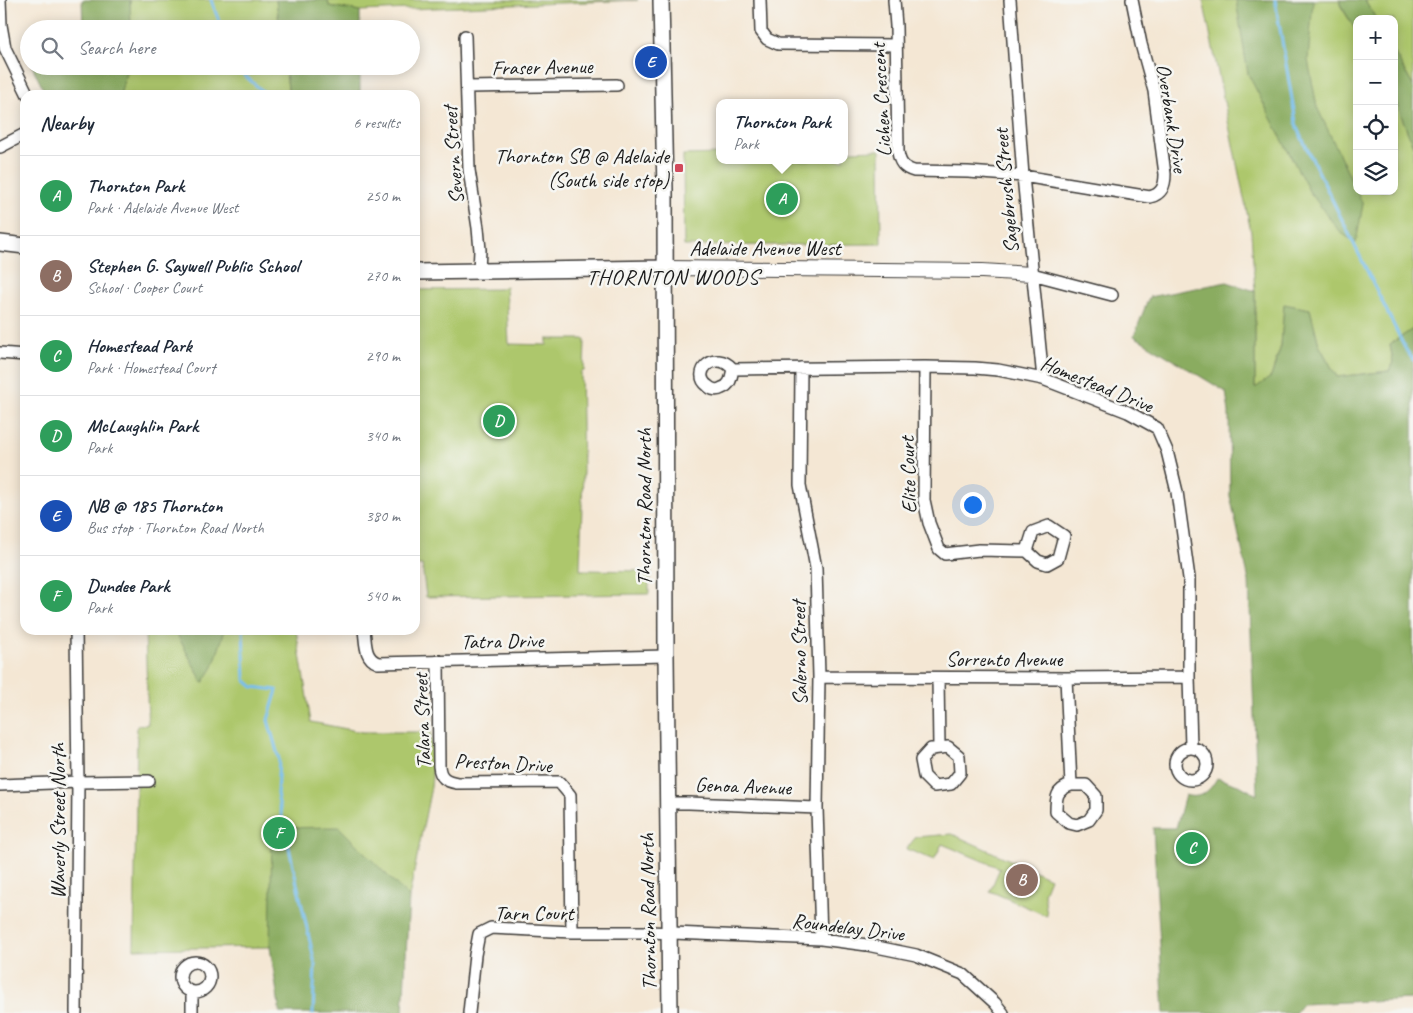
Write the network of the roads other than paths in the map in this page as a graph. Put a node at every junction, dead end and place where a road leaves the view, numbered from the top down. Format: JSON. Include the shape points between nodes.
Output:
{"nodes":[{"id":1,"x":0,"y":0,"type":"edge"},
{"id":2,"x":661,"y":0,"type":"edge"},
{"id":3,"x":760,"y":0,"type":"edge"},
{"id":4,"x":894,"y":0,"type":"edge"},
{"id":5,"x":1010,"y":0,"type":"edge"},
{"id":6,"x":1132,"y":0,"type":"edge"},
{"id":7,"x":0,"y":25,"type":"edge"},
{"id":8,"x":465,"y":36,"type":"dead end"},
{"id":9,"x":896,"y":45,"type":"junction"},
{"id":10,"x":617,"y":85,"type":"dead end"},
{"id":11,"x":467,"y":87,"type":"junction"},
{"id":12,"x":26,"y":90,"type":"edge"},
{"id":13,"x":20,"y":137,"type":"edge"},
{"id":14,"x":0,"y":147,"type":"edge"},
{"id":15,"x":1023,"y":176,"type":"junction"},
{"id":16,"x":0,"y":244,"type":"edge"},
{"id":17,"x":20,"y":246,"type":"edge"},
{"id":18,"x":664,"y":268,"type":"junction"},
{"id":19,"x":479,"y":271,"type":"junction"},
{"id":20,"x":420,"y":272,"type":"edge"},
{"id":21,"x":1032,"y":274,"type":"junction"},
{"id":22,"x":1112,"y":295,"type":"dead end"},
{"id":23,"x":0,"y":353,"type":"edge"},
{"id":24,"x":20,"y":355,"type":"edge"},
{"id":25,"x":925,"y":367,"type":"junction"},
{"id":26,"x":801,"y":368,"type":"junction"},
{"id":27,"x":732,"y":369,"type":"dead end"},
{"id":28,"x":1043,"y":379,"type":"junction"},
{"id":29,"x":1027,"y":551,"type":"dead end"},
{"id":30,"x":76,"y":635,"type":"edge"},
{"id":31,"x":365,"y":635,"type":"edge"},
{"id":32,"x":666,"y":656,"type":"junction"},
{"id":33,"x":438,"y":661,"type":"junction"},
{"id":34,"x":819,"y":677,"type":"junction"},
{"id":35,"x":1189,"y":677,"type":"junction"},
{"id":36,"x":938,"y":678,"type":"junction"},
{"id":37,"x":1066,"y":678,"type":"junction"},
{"id":38,"x":1191,"y":747,"type":"dead end"},
{"id":39,"x":939,"y":748,"type":"dead end"},
{"id":40,"x":443,"y":778,"type":"joint"},
{"id":41,"x":78,"y":782,"type":"junction"},
{"id":42,"x":149,"y":782,"type":"dead end"},
{"id":43,"x":0,"y":785,"type":"edge"},
{"id":44,"x":1071,"y":785,"type":"dead end"},
{"id":45,"x":668,"y":803,"type":"junction"},
{"id":46,"x":817,"y":808,"type":"junction"},
{"id":47,"x":572,"y":932,"type":"junction"},
{"id":48,"x":669,"y":933,"type":"junction"},
{"id":49,"x":821,"y":939,"type":"junction"},
{"id":50,"x":192,"y":992,"type":"dead end"},
{"id":51,"x":76,"y":1013,"type":"edge"},
{"id":52,"x":192,"y":1013,"type":"edge"},
{"id":53,"x":469,"y":1013,"type":"edge"},
{"id":54,"x":670,"y":1013,"type":"edge"},
{"id":55,"x":1003,"y":1013,"type":"edge"}],
"edges":[{"from":1,"to":7,"type":"street"},
{"from":2,"to":18,"type":"main road","name":"Thornton Road North"},
{"from":3,"to":9,"type":"street","via":[[761,31],[767,39],[778,44]]},
{"from":4,"to":9,"type":"street","name":"Lichen Crescent"},
{"from":5,"to":15,"type":"street","name":"Sagebrush Street"},
{"from":6,"to":15,"type":"street","name":"Overbank Drive","via":[[1154,91],[1165,174],[1161,190],[1150,198]]},
{"from":7,"to":12,"type":"street","via":[[5,48]]},
{"from":8,"to":11,"type":"street","name":"Severn Street"},
{"from":9,"to":15,"type":"street","name":"Lichen Crescent","via":[[898,151],[902,165],[914,171]]},
{"from":10,"to":11,"type":"street","name":"Fraser Avenue"},
{"from":11,"to":19,"type":"street","name":"Severn Street","via":[[469,170],[479,235]]},
{"from":13,"to":14,"type":"street"},
{"from":15,"to":21,"type":"street","name":"Sagebrush Street"},
{"from":16,"to":17,"type":"main road"},
{"from":18,"to":19,"type":"main road","name":"Adelaide Avenue West"},
{"from":18,"to":21,"type":"street","name":"Adelaide Avenue West"},
{"from":18,"to":32,"type":"main road","name":"Thornton Road North"},
{"from":19,"to":20,"type":"main road","name":"Adelaide Avenue West"},
{"from":21,"to":22,"type":"street","name":"Adelaide Avenue West"},
{"from":21,"to":28,"type":"street","name":"Sagebrush Street"},
{"from":23,"to":24,"type":"street"},
{"from":25,"to":26,"type":"street","name":"Homestead Drive"},
{"from":25,"to":28,"type":"street","name":"Homestead Drive","via":[[998,370]]},
{"from":25,"to":29,"type":"street","name":"Elite Court","via":[[924,500],[939,549],[945,554],[979,550]]},
{"from":26,"to":27,"type":"street","name":"Homestead Drive"},
{"from":26,"to":34,"type":"street","name":"Salerno Street","via":[[800,485],[816,568]]},
{"from":28,"to":35,"type":"street","name":"Homestead Drive","via":[[1128,412],[1157,428],[1178,492],[1189,578]]},
{"from":30,"to":41,"type":"street","name":"Waverly Street North"},
{"from":31,"to":33,"type":"street","name":"Tatra Drive","via":[[372,661]]},
{"from":32,"to":33,"type":"street","name":"Tatra Drive"},
{"from":32,"to":45,"type":"main road","name":"Thornton Road North"},
{"from":33,"to":40,"type":"street","name":"Talara Street","via":[[439,766]]},
{"from":34,"to":36,"type":"street","name":"Sorrento Avenue"},
{"from":34,"to":46,"type":"street","name":"Salerno Street"},
{"from":35,"to":37,"type":"street","name":"Sorrento Avenue"},
{"from":35,"to":38,"type":"street","name":"Homestead Drive"},
{"from":36,"to":37,"type":"street","name":"Sorrento Avenue"},
{"from":36,"to":39,"type":"street"},
{"from":37,"to":44,"type":"street"},
{"from":40,"to":47,"type":"street","name":"Preston Drive","via":[[457,784],[559,782],[570,795]]},
{"from":41,"to":42,"type":"street"},
{"from":41,"to":43,"type":"street"},
{"from":41,"to":51,"type":"street","name":"Waverly Street North"},
{"from":45,"to":46,"type":"street","name":"Genoa Avenue"},
{"from":45,"to":48,"type":"main road","name":"Thornton Road North"},
{"from":46,"to":49,"type":"street","name":"Salerno Street"},
{"from":47,"to":48,"type":"street","name":"Tarn Court"},
{"from":47,"to":53,"type":"street","name":"Tarn Court","via":[[491,928],[479,934]]},
{"from":48,"to":49,"type":"street","name":"Roundelay Drive"},
{"from":48,"to":54,"type":"main road","name":"Thornton Road North"},
{"from":49,"to":55,"type":"street","name":"Roundelay Drive","via":[[916,955],[962,974]]},
{"from":50,"to":52,"type":"street"}]}
